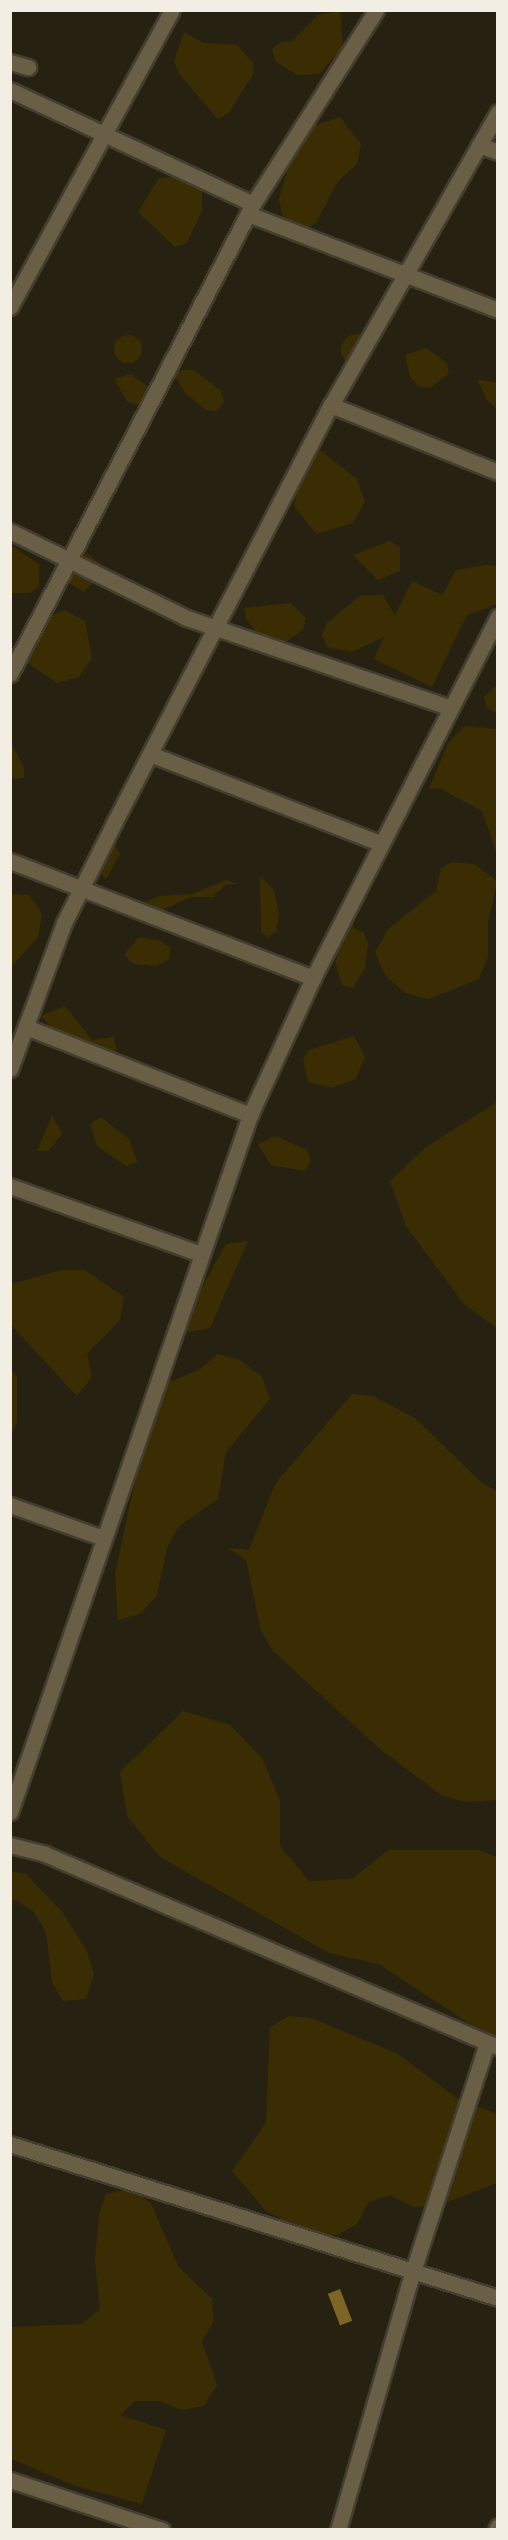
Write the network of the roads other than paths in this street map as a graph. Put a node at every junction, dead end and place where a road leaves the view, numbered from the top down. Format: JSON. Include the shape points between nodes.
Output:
{"nodes":[{"id":1,"x":171,"y":10,"type":"edge"},
{"id":2,"x":376,"y":10,"type":"edge"},
{"id":3,"x":10,"y":62,"type":"edge"},
{"id":4,"x":28,"y":67,"type":"dead end"},
{"id":5,"x":10,"y":90,"type":"edge"},
{"id":6,"x":498,"y":112,"type":"edge"},
{"id":7,"x":104,"y":130,"type":"junction"},
{"id":8,"x":479,"y":145,"type":"junction"},
{"id":9,"x":498,"y":152,"type":"edge"},
{"id":10,"x":251,"y":209,"type":"junction"},
{"id":11,"x":405,"y":275,"type":"junction"},
{"id":12,"x":10,"y":307,"type":"edge"},
{"id":13,"x":498,"y":309,"type":"edge"},
{"id":14,"x":331,"y":405,"type":"junction"},
{"id":15,"x":498,"y":472,"type":"edge"},
{"id":16,"x":10,"y":531,"type":"edge"},
{"id":17,"x":68,"y":559,"type":"junction"},
{"id":18,"x":498,"y":617,"type":"edge"},
{"id":19,"x":215,"y":628,"type":"junction"},
{"id":20,"x":10,"y":674,"type":"edge"},
{"id":21,"x":448,"y":708,"type":"junction"},
{"id":22,"x":150,"y":754,"type":"junction"},
{"id":23,"x":380,"y":843,"type":"junction"},
{"id":24,"x":10,"y":861,"type":"edge"},
{"id":25,"x":80,"y":891,"type":"junction"},
{"id":26,"x":313,"y":978,"type":"junction"},
{"id":27,"x":26,"y":1027,"type":"junction"},
{"id":28,"x":10,"y":1069,"type":"edge"},
{"id":29,"x":250,"y":1115,"type":"junction"},
{"id":30,"x":10,"y":1186,"type":"edge"},
{"id":31,"x":201,"y":1254,"type":"junction"},
{"id":32,"x":10,"y":1505,"type":"edge"},
{"id":33,"x":103,"y":1538,"type":"junction"},
{"id":34,"x":10,"y":1812,"type":"edge"},
{"id":35,"x":10,"y":1845,"type":"edge"},
{"id":36,"x":492,"y":2045,"type":"edge"},
{"id":37,"x":10,"y":2144,"type":"edge"},
{"id":38,"x":413,"y":2271,"type":"junction"},
{"id":39,"x":498,"y":2298,"type":"edge"},
{"id":40,"x":10,"y":2480,"type":"edge"},
{"id":41,"x":162,"y":2529,"type":"edge"},
{"id":42,"x":338,"y":2529,"type":"edge"}],
"edges":[{"from":1,"to":7,"type":"street"},
{"from":2,"to":10,"type":"street"},
{"from":3,"to":4,"type":"street"},
{"from":5,"to":7,"type":"street"},
{"from":6,"to":8,"type":"street"},
{"from":7,"to":10,"type":"street"},
{"from":7,"to":12,"type":"street"},
{"from":8,"to":9,"type":"street"},
{"from":8,"to":11,"type":"street"},
{"from":10,"to":11,"type":"street"},
{"from":10,"to":17,"type":"street"},
{"from":11,"to":13,"type":"street"},
{"from":11,"to":14,"type":"street"},
{"from":14,"to":15,"type":"street"},
{"from":14,"to":19,"type":"street"},
{"from":16,"to":17,"type":"street"},
{"from":17,"to":19,"type":"street"},
{"from":17,"to":20,"type":"street"},
{"from":18,"to":21,"type":"street"},
{"from":19,"to":21,"type":"street"},
{"from":19,"to":22,"type":"street"},
{"from":21,"to":23,"type":"street"},
{"from":22,"to":23,"type":"street"},
{"from":22,"to":25,"type":"street"},
{"from":23,"to":26,"type":"street"},
{"from":24,"to":25,"type":"street"},
{"from":25,"to":26,"type":"street"},
{"from":25,"to":27,"type":"street"},
{"from":26,"to":29,"type":"street"},
{"from":27,"to":28,"type":"street"},
{"from":27,"to":29,"type":"street"},
{"from":29,"to":31,"type":"street"},
{"from":30,"to":31,"type":"street"},
{"from":31,"to":33,"type":"street"},
{"from":32,"to":33,"type":"street"},
{"from":33,"to":34,"type":"street"},
{"from":35,"to":36,"type":"street","via":[[45,1854]]},
{"from":36,"to":38,"type":"street"},
{"from":37,"to":38,"type":"street"},
{"from":38,"to":39,"type":"street"},
{"from":38,"to":42,"type":"street"},
{"from":40,"to":41,"type":"street"}]}
